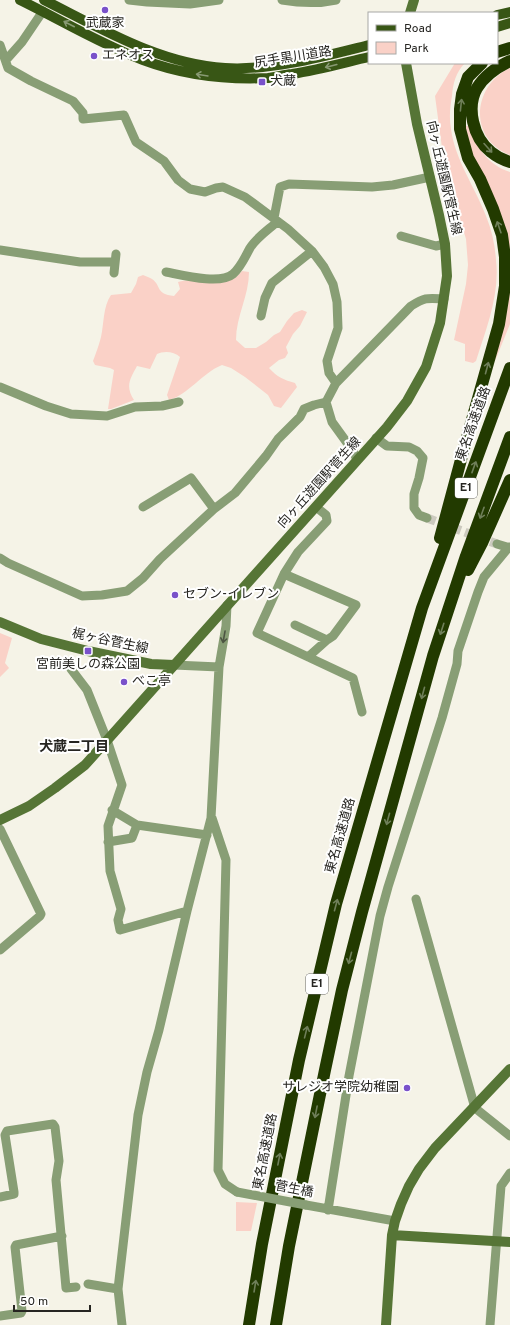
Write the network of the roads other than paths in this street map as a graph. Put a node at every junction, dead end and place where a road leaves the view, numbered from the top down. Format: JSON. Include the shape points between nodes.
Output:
{"nodes":[{"id":1,"x":20,"y":0,"type":"edge"},
{"id":2,"x":128,"y":0,"type":"edge"},
{"id":3,"x":219,"y":0,"type":"edge"},
{"id":4,"x":282,"y":0,"type":"edge"},
{"id":5,"x":336,"y":0,"type":"edge"},
{"id":6,"x":414,"y":0,"type":"edge"},
{"id":7,"x":47,"y":1,"type":"edge"},
{"id":8,"x":43,"y":11,"type":"junction"},
{"id":9,"x":410,"y":12,"type":"edge"},
{"id":10,"x":510,"y":12,"type":"edge"},
{"id":11,"x":498,"y":15,"type":"edge"},
{"id":12,"x":510,"y":23,"type":"edge"},
{"id":13,"x":498,"y":26,"type":"edge"},
{"id":14,"x":0,"y":45,"type":"edge"},
{"id":15,"x":368,"y":45,"type":"edge"},
{"id":16,"x":510,"y":48,"type":"edge"},
{"id":17,"x":498,"y":52,"type":"edge"},
{"id":18,"x":368,"y":57,"type":"edge"},
{"id":19,"x":6,"y":60,"type":"junction"},
{"id":20,"x":510,"y":61,"type":"edge"},
{"id":21,"x":406,"y":64,"type":"edge"},
{"id":22,"x":481,"y":64,"type":"edge"},
{"id":23,"x":510,"y":162,"type":"edge"},
{"id":24,"x":430,"y":177,"type":"junction"},
{"id":25,"x":275,"y":220,"type":"junction"},
{"id":26,"x":401,"y":236,"type":"dead end"},
{"id":27,"x":445,"y":244,"type":"junction"},
{"id":28,"x":0,"y":250,"type":"edge"},
{"id":29,"x":312,"y":251,"type":"junction"},
{"id":30,"x":166,"y":272,"type":"dead end"},
{"id":31,"x":114,"y":273,"type":"dead end"},
{"id":32,"x":444,"y":299,"type":"junction"},
{"id":33,"x":261,"y":316,"type":"dead end"},
{"id":34,"x":510,"y":368,"type":"edge"},
{"id":35,"x":336,"y":382,"type":"junction"},
{"id":36,"x":0,"y":387,"type":"edge"},
{"id":37,"x":179,"y":402,"type":"dead end"},
{"id":38,"x":326,"y":402,"type":"junction"},
{"id":39,"x":510,"y":437,"type":"edge"},
{"id":40,"x":376,"y":438,"type":"junction"},
{"id":41,"x":358,"y":460,"type":"junction"},
{"id":42,"x":510,"y":480,"type":"edge"},
{"id":43,"x":143,"y":507,"type":"dead end"},
{"id":44,"x":316,"y":507,"type":"junction"},
{"id":45,"x":214,"y":509,"type":"junction"},
{"id":46,"x":427,"y":518,"type":"tunnel mouth"},
{"id":47,"x":497,"y":544,"type":"tunnel mouth"},
{"id":48,"x":510,"y":547,"type":"edge"},
{"id":49,"x":0,"y":558,"type":"edge"},
{"id":50,"x":284,"y":574,"type":"junction"},
{"id":51,"x":450,"y":603,"type":"junction"},
{"id":52,"x":227,"y":606,"type":"junction"},
{"id":53,"x":422,"y":608,"type":"junction"},
{"id":54,"x":0,"y":622,"type":"edge"},
{"id":55,"x":295,"y":625,"type":"dead end"},
{"id":56,"x":327,"y":640,"type":"junction"},
{"id":57,"x":308,"y":657,"type":"junction"},
{"id":58,"x":174,"y":665,"type":"junction"},
{"id":59,"x":219,"y":667,"type":"junction"},
{"id":60,"x":71,"y":669,"type":"dead end"},
{"id":61,"x":362,"y":712,"type":"dead end"},
{"id":62,"x":107,"y":740,"type":"junction"},
{"id":63,"x":112,"y":810,"type":"junction"},
{"id":64,"x":211,"y":818,"type":"junction"},
{"id":65,"x":0,"y":820,"type":"edge"},
{"id":66,"x":137,"y":825,"type":"junction"},
{"id":67,"x":0,"y":829,"type":"edge"},
{"id":68,"x":207,"y":834,"type":"junction"},
{"id":69,"x":108,"y":842,"type":"junction"},
{"id":70,"x":416,"y":898,"type":"dead end"},
{"id":71,"x":187,"y":911,"type":"junction"},
{"id":72,"x":0,"y":950,"type":"edge"},
{"id":73,"x":510,"y":1069,"type":"edge"},
{"id":74,"x":475,"y":1108,"type":"junction"},
{"id":75,"x":510,"y":1136,"type":"edge"},
{"id":76,"x":510,"y":1173,"type":"edge"},
{"id":77,"x":0,"y":1197,"type":"edge"},
{"id":78,"x":325,"y":1209,"type":"junction"},
{"id":79,"x":395,"y":1221,"type":"junction"},
{"id":80,"x":392,"y":1235,"type":"junction"},
{"id":81,"x":62,"y":1236,"type":"junction"},
{"id":82,"x":496,"y":1241,"type":"junction"},
{"id":83,"x":510,"y":1242,"type":"edge"},
{"id":84,"x":88,"y":1284,"type":"dead end"},
{"id":85,"x":76,"y":1287,"type":"dead end"},
{"id":86,"x":118,"y":1289,"type":"junction"},
{"id":87,"x":0,"y":1316,"type":"edge"},
{"id":88,"x":122,"y":1325,"type":"edge"},
{"id":89,"x":249,"y":1325,"type":"edge"},
{"id":90,"x":276,"y":1325,"type":"edge"},
{"id":91,"x":386,"y":1325,"type":"edge"},
{"id":92,"x":490,"y":1325,"type":"edge"}],
"edges":[{"from":1,"to":8,"type":"main road","name":"尻手黒川道路"},
{"from":2,"to":3,"type":"street","via":[[190,4]]},
{"from":4,"to":5,"type":"street","via":[[297,3],[326,3]]},
{"from":6,"to":9,"type":"street"},
{"from":7,"to":15,"type":"main road","name":"尻手黒川道路","via":[[147,50],[205,66],[253,68],[294,62]]},
{"from":18,"to":8,"type":"main road","name":"尻手黒川道路","one_way":true,"via":[[269,78],[206,76],[142,60]]},
{"from":8,"to":19,"type":"street"},
{"from":10,"to":11,"type":"main road"},
{"from":12,"to":13,"type":"main road"},
{"from":14,"to":19,"type":"street"},
{"from":16,"to":17,"type":"highway"},
{"from":19,"to":25,"type":"street","via":[[8,68],[73,101],[82,113],[83,119],[124,115],[136,142],[164,161],[178,180],[190,189],[205,192],[223,187],[245,197]]},
{"from":20,"to":23,"type":"highway","one_way":true,"via":[[498,66],[486,76],[477,89],[472,104],[472,121],[480,138],[490,152]]},
{"from":21,"to":24,"type":"street","name":"向ヶ丘遊園駅菅生線"},
{"from":53,"to":22,"type":"highway","one_way":true,"via":[[499,324],[505,286],[502,235],[480,179],[468,158],[460,129],[462,94],[468,77]]},
{"from":24,"to":25,"type":"street","via":[[372,187],[289,184],[280,186]]},
{"from":24,"to":27,"type":"street","name":"向ヶ丘遊園駅菅生線"},
{"from":25,"to":29,"type":"street"},
{"from":25,"to":30,"type":"street","via":[[251,246],[241,266],[232,275],[219,279],[204,279]]},
{"from":26,"to":27,"type":"street","via":[[436,246]]},
{"from":27,"to":32,"type":"street","name":"向ヶ丘遊園駅菅生線","via":[[447,276]]},
{"from":28,"to":31,"type":"street","via":[[80,262],[116,258]]},
{"from":29,"to":33,"type":"street","via":[[272,283]]},
{"from":29,"to":35,"type":"street","via":[[333,284],[337,302],[338,328],[327,361],[329,373]]},
{"from":32,"to":35,"type":"street","via":[[422,299],[411,306]]},
{"from":32,"to":40,"type":"street","name":"向ヶ丘遊園駅菅生線","via":[[440,323],[423,373],[407,401]]},
{"from":53,"to":34,"type":"highway","name":"東名高速道路","number":"E1","one_way":true},
{"from":35,"to":38,"type":"street"},
{"from":36,"to":37,"type":"street","via":[[71,414],[107,416],[135,407],[162,406]]},
{"from":38,"to":41,"type":"street","via":[[332,422]]},
{"from":38,"to":45,"type":"street","via":[[304,409],[235,493]]},
{"from":39,"to":51,"type":"highway","number":"E1","one_way":true},
{"from":40,"to":41,"type":"street","name":"向ヶ丘遊園駅菅生線"},
{"from":40,"to":46,"type":"street","via":[[387,446],[409,447],[417,451],[422,458],[414,494],[414,508]]},
{"from":41,"to":44,"type":"street","name":"向ヶ丘遊園駅菅生線"},
{"from":42,"to":51,"type":"highway","via":[[482,543]]},
{"from":43,"to":45,"type":"street","via":[[191,478]]},
{"from":44,"to":50,"type":"street","via":[[326,515],[327,521],[298,552]]},
{"from":44,"to":52,"type":"street","name":"向ヶ丘遊園駅菅生線"},
{"from":45,"to":49,"type":"street","via":[[127,591],[102,596],[82,596]]},
{"from":47,"to":48,"type":"street"},
{"from":48,"to":78,"type":"street","via":[[484,577],[478,592],[458,650],[457,664],[442,718],[388,887],[353,1053]]},
{"from":50,"to":56,"type":"street","via":[[356,605],[333,636]]},
{"from":50,"to":57,"type":"street","via":[[257,633]]},
{"from":51,"to":90,"type":"highway","number":"E1","one_way":true,"via":[[433,656],[342,990],[290,1239]]},
{"from":52,"to":58,"type":"street","name":"向ヶ丘遊園駅菅生線"},
{"from":52,"to":59,"type":"street","one_way":true},
{"from":89,"to":53,"type":"highway","name":"東名高速道路","number":"E1","one_way":true,"via":[[262,1244],[299,1060],[336,904]]},
{"from":54,"to":58,"type":"street","name":"梶ヶ谷菅生線","via":[[41,639],[88,651],[151,664]]},
{"from":55,"to":56,"type":"street"},
{"from":56,"to":57,"type":"street"},
{"from":57,"to":61,"type":"street","via":[[353,678]]},
{"from":58,"to":59,"type":"street","name":"梶ヶ谷菅生線"},
{"from":58,"to":62,"type":"street","name":"向ヶ丘遊園駅菅生線"},
{"from":59,"to":64,"type":"street"},
{"from":60,"to":62,"type":"street","via":[[87,690]]},
{"from":62,"to":63,"type":"street","via":[[122,784]]},
{"from":62,"to":65,"type":"street","name":"向ヶ丘遊園駅菅生線","via":[[85,764],[55,788],[29,806]]},
{"from":63,"to":66,"type":"street"},
{"from":63,"to":69,"type":"street"},
{"from":64,"to":68,"type":"street"},
{"from":64,"to":78,"type":"street","name":"菅生橋","bridge":true,"via":[[226,860],[218,1170],[225,1184],[237,1192]]},
{"from":66,"to":68,"type":"street"},
{"from":66,"to":69,"type":"street","via":[[132,838]]},
{"from":67,"to":72,"type":"street","via":[[41,914]]},
{"from":68,"to":71,"type":"street"},
{"from":69,"to":71,"type":"street","via":[[110,871],[121,908],[118,920],[120,930]]},
{"from":70,"to":74,"type":"street"},
{"from":71,"to":86,"type":"street","via":[[138,1115]]},
{"from":73,"to":74,"type":"street"},
{"from":74,"to":75,"type":"street"},
{"from":74,"to":79,"type":"street","via":[[435,1148],[419,1169]]},
{"from":76,"to":82,"type":"street","via":[[501,1186]]},
{"from":77,"to":81,"type":"street","via":[[14,1194],[5,1135],[7,1131],[53,1124],[59,1161],[56,1180]]},
{"from":78,"to":79,"type":"street","name":"菅生橋"},
{"from":79,"to":80,"type":"street"},
{"from":80,"to":82,"type":"street"},
{"from":80,"to":91,"type":"street"},
{"from":81,"to":85,"type":"street","via":[[66,1288]]},
{"from":81,"to":87,"type":"street","via":[[16,1246],[22,1311]]},
{"from":82,"to":83,"type":"street"},
{"from":82,"to":92,"type":"street"},
{"from":84,"to":86,"type":"street"},
{"from":86,"to":88,"type":"street"}]}
